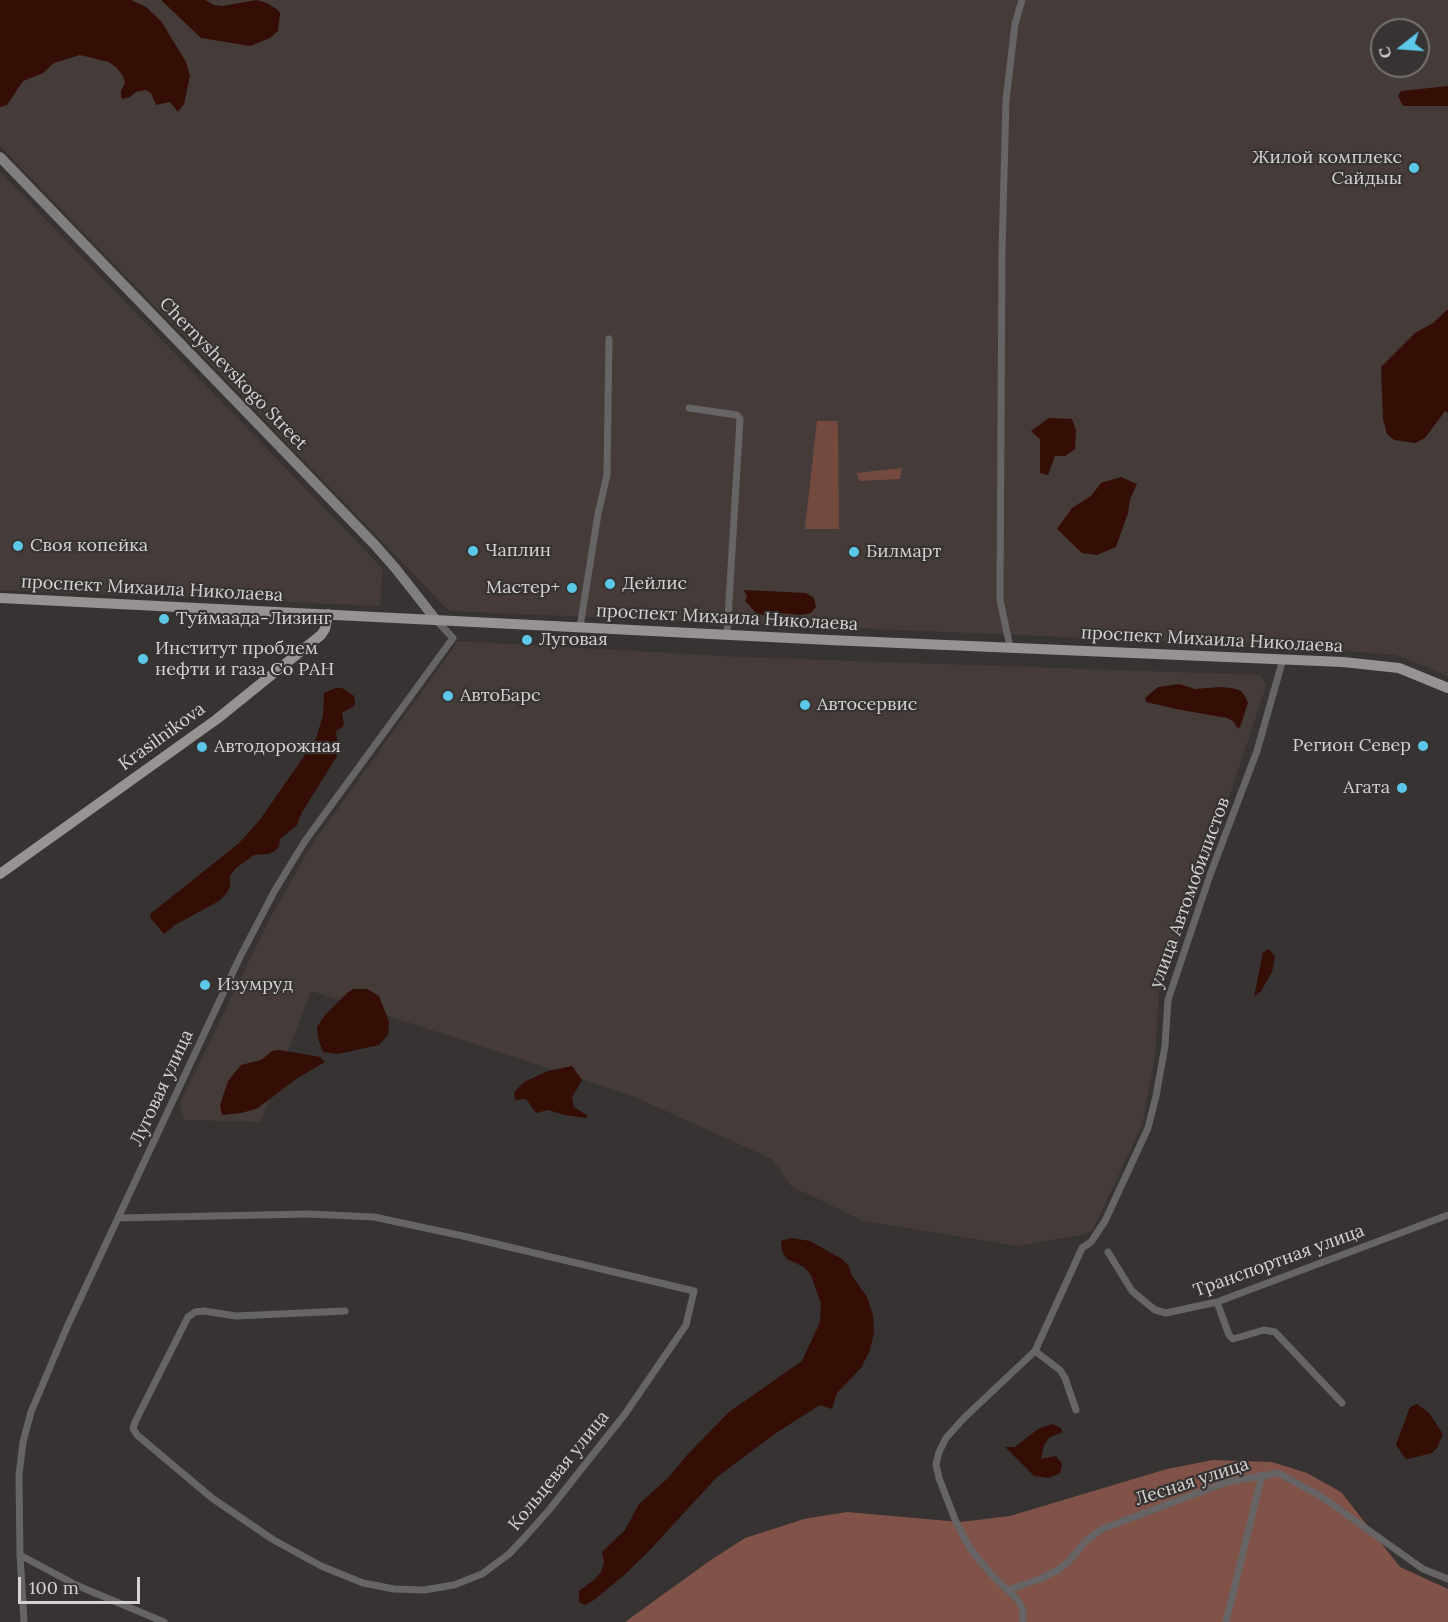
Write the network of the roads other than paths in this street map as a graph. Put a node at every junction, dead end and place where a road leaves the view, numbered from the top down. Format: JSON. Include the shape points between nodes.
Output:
{"nodes":[{"id":1,"x":1022,"y":0,"type":"edge"},
{"id":2,"x":0,"y":157,"type":"edge"},
{"id":3,"x":609,"y":339,"type":"dead end"},
{"id":4,"x":689,"y":408,"type":"dead end"},
{"id":5,"x":0,"y":598,"type":"edge"},
{"id":6,"x":328,"y":614,"type":"junction"},
{"id":7,"x":436,"y":620,"type":"junction"},
{"id":8,"x":580,"y":627,"type":"junction"},
{"id":9,"x":727,"y":634,"type":"junction"},
{"id":10,"x":1010,"y":647,"type":"junction"},
{"id":11,"x":1283,"y":659,"type":"junction"},
{"id":12,"x":1448,"y":688,"type":"edge"},
{"id":13,"x":0,"y":874,"type":"edge"},
{"id":14,"x":1448,"y":1215,"type":"edge"},
{"id":15,"x":118,"y":1218,"type":"junction"},
{"id":16,"x":1108,"y":1252,"type":"dead end"},
{"id":17,"x":1217,"y":1302,"type":"junction"},
{"id":18,"x":345,"y":1311,"type":"dead end"},
{"id":19,"x":1035,"y":1351,"type":"junction"},
{"id":20,"x":1342,"y":1403,"type":"dead end"},
{"id":21,"x":1076,"y":1410,"type":"dead end"},
{"id":22,"x":1262,"y":1475,"type":"junction"},
{"id":23,"x":20,"y":1555,"type":"junction"},
{"id":24,"x":1448,"y":1579,"type":"edge"},
{"id":25,"x":1008,"y":1590,"type":"junction"},
{"id":26,"x":24,"y":1622,"type":"edge"},
{"id":27,"x":164,"y":1622,"type":"edge"},
{"id":28,"x":1023,"y":1622,"type":"edge"},
{"id":29,"x":1226,"y":1622,"type":"edge"}],
"edges":[{"from":1,"to":10,"type":"street","via":[[1015,24],[1006,100],[1002,251],[1000,600]]},
{"from":2,"to":7,"type":"main road","name":"Chernyshevskogo Street","via":[[375,545]]},
{"from":3,"to":8,"type":"street","via":[[607,475]]},
{"from":4,"to":9,"type":"street","via":[[737,415],[740,419]]},
{"from":5,"to":6,"type":"main road","name":"проспект Михаила Николаева"},
{"from":6,"to":7,"type":"main road","name":"проспект Михаила Николаева"},
{"from":6,"to":13,"type":"main road","name":"Krasilnikova","via":[[321,635],[217,719]]},
{"from":7,"to":8,"type":"main road","name":"проспект Михаила Николаева"},
{"from":7,"to":15,"type":"street","name":"Луговая улица","via":[[453,638],[305,841],[275,890]]},
{"from":8,"to":9,"type":"main road","name":"проспект Михаила Николаева"},
{"from":9,"to":10,"type":"main road","name":"проспект Михаила Николаева"},
{"from":10,"to":11,"type":"main road","name":"проспект Михаила Николаева"},
{"from":11,"to":12,"type":"main road","name":"проспект Михаила Николаева","via":[[1384,665]]},
{"from":11,"to":19,"type":"street","name":"улица Автомобилистов","via":[[1257,751],[1168,1000],[1165,1046],[1148,1128],[1105,1221],[1076,1259]]},
{"from":14,"to":17,"type":"street","name":"Транспортная улица"},
{"from":15,"to":18,"type":"street","name":"Кольцевая улица","via":[[308,1214],[374,1217],[694,1291],[686,1325],[631,1406],[525,1537],[482,1574],[454,1585],[424,1590],[363,1583],[272,1539],[212,1498],[137,1436],[134,1428],[188,1317],[195,1312],[236,1316]]},
{"from":15,"to":23,"type":"street","name":"Луговая улица","via":[[31,1412],[22,1442]]},
{"from":16,"to":17,"type":"street","name":"Транспортная улица","via":[[1132,1291],[1155,1310],[1166,1313]]},
{"from":17,"to":20,"type":"street","via":[[1233,1339],[1264,1330],[1275,1332]]},
{"from":19,"to":21,"type":"street","via":[[1060,1370]]},
{"from":19,"to":25,"type":"street","name":"улица Автомобилистов","via":[[946,1438],[936,1464],[971,1550]]},
{"from":22,"to":24,"type":"street","name":"Лесная улица","via":[[1278,1473],[1289,1478],[1423,1569]]},
{"from":22,"to":25,"type":"street","name":"Лесная улица","via":[[1227,1482],[1102,1529],[1058,1570]]},
{"from":22,"to":29,"type":"street"},
{"from":23,"to":26,"type":"street","name":"Луговая улица"},
{"from":23,"to":27,"type":"street","via":[[76,1585]]},
{"from":25,"to":28,"type":"street","name":"улица Автомобилистов","via":[[1023,1610]]}]}
